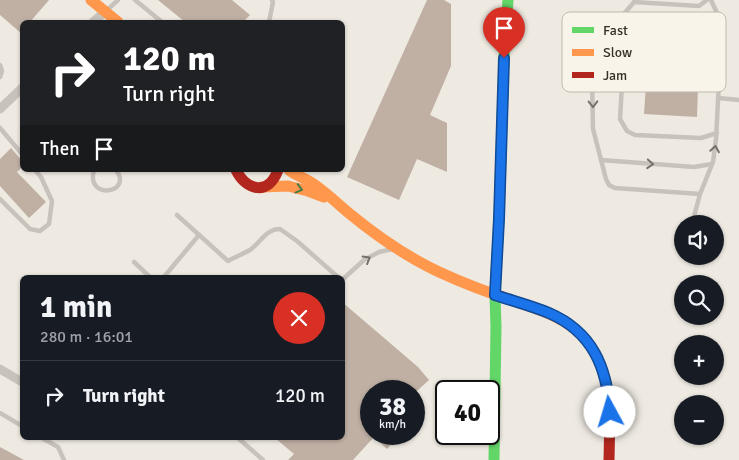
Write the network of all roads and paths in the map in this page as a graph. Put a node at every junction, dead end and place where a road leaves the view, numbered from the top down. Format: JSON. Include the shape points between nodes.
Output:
{"nodes":[{"id":1,"x":91,"y":0,"type":"edge"},
{"id":2,"x":118,"y":0,"type":"edge"},
{"id":3,"x":135,"y":0,"type":"edge"},
{"id":4,"x":272,"y":0,"type":"edge"},
{"id":5,"x":508,"y":0,"type":"edge"},
{"id":6,"x":707,"y":0,"type":"edge"},
{"id":7,"x":711,"y":0,"type":"edge"},
{"id":8,"x":635,"y":1,"type":"edge"},
{"id":9,"x":105,"y":12,"type":"junction"},
{"id":10,"x":626,"y":12,"type":"edge"},
{"id":11,"x":716,"y":12,"type":"edge"},
{"id":12,"x":95,"y":20,"type":"edge"},
{"id":13,"x":115,"y":20,"type":"edge"},
{"id":14,"x":160,"y":20,"type":"edge"},
{"id":15,"x":270,"y":20,"type":"edge"},
{"id":16,"x":0,"y":65,"type":"edge"},
{"id":17,"x":0,"y":76,"type":"edge"},
{"id":18,"x":20,"y":90,"type":"edge"},
{"id":19,"x":592,"y":92,"type":"edge"},
{"id":20,"x":622,"y":92,"type":"edge"},
{"id":21,"x":719,"y":92,"type":"edge"},
{"id":22,"x":719,"y":98,"type":"junction"},
{"id":23,"x":739,"y":100,"type":"edge"},
{"id":24,"x":0,"y":110,"type":"edge"},
{"id":25,"x":0,"y":128,"type":"edge"},
{"id":26,"x":717,"y":133,"type":"junction"},
{"id":27,"x":20,"y":152,"type":"edge"},
{"id":28,"x":601,"y":160,"type":"junction"},
{"id":29,"x":712,"y":164,"type":"junction"},
{"id":30,"x":37,"y":172,"type":"edge"},
{"id":31,"x":94,"y":172,"type":"edge"},
{"id":32,"x":118,"y":172,"type":"edge"},
{"id":33,"x":237,"y":172,"type":"edge"},
{"id":34,"x":278,"y":172,"type":"edge"},
{"id":35,"x":292,"y":172,"type":"edge"},
{"id":36,"x":262,"y":188,"type":"junction"},
{"id":37,"x":700,"y":194,"type":"junction"},
{"id":38,"x":0,"y":199,"type":"edge"},
{"id":39,"x":334,"y":201,"type":"junction"},
{"id":40,"x":177,"y":215,"type":"dead end"},
{"id":41,"x":694,"y":215,"type":"edge"},
{"id":42,"x":199,"y":235,"type":"junction"},
{"id":43,"x":396,"y":248,"type":"junction"},
{"id":44,"x":134,"y":262,"type":"dead end"},
{"id":45,"x":148,"y":275,"type":"edge"},
{"id":46,"x":166,"y":275,"type":"edge"},
{"id":47,"x":336,"y":275,"type":"edge"},
{"id":48,"x":345,"y":278,"type":"edge"},
{"id":49,"x":495,"y":295,"type":"junction"},
{"id":50,"x":0,"y":369,"type":"edge"},
{"id":51,"x":20,"y":381,"type":"edge"},
{"id":52,"x":0,"y":413,"type":"edge"},
{"id":53,"x":20,"y":425,"type":"edge"},
{"id":54,"x":46,"y":440,"type":"edge"},
{"id":55,"x":240,"y":440,"type":"edge"},
{"id":56,"x":64,"y":460,"type":"edge"},
{"id":57,"x":263,"y":460,"type":"edge"},
{"id":58,"x":494,"y":460,"type":"edge"},
{"id":59,"x":609,"y":460,"type":"edge"}],
"edges":[{"from":1,"to":9,"type":"street"},
{"from":2,"to":9,"type":"lane"},
{"from":3,"to":14,"type":"lane"},
{"from":4,"to":15,"type":"lane"},
{"from":5,"to":49,"type":"street"},
{"from":6,"to":8,"type":"lane","via":[[699,6]]},
{"from":7,"to":11,"type":"lane"},
{"from":8,"to":10,"type":"lane"},
{"from":9,"to":12,"type":"street"},
{"from":9,"to":13,"type":"street"},
{"from":16,"to":17,"type":"lane"},
{"from":18,"to":24,"type":"street"},
{"from":19,"to":28,"type":"lane","one_way":true,"via":[[593,129]]},
{"from":20,"to":26,"type":"lane","via":[[620,119],[627,131],[635,135],[701,138]]},
{"from":21,"to":22,"type":"lane"},
{"from":22,"to":23,"type":"lane"},
{"from":22,"to":26,"type":"lane"},
{"from":25,"to":27,"type":"lane"},
{"from":29,"to":26,"type":"lane","one_way":true},
{"from":28,"to":29,"type":"lane","one_way":true,"via":[[694,167]]},
{"from":28,"to":37,"type":"lane","via":[[606,179],[614,188]]},
{"from":29,"to":37,"type":"lane"},
{"from":30,"to":38,"type":"lane","via":[[52,201],[49,224],[40,231],[30,229]]},
{"from":31,"to":32,"type":"lane","via":[[94,184],[106,192],[118,185]]},
{"from":33,"to":36,"type":"street","via":[[248,186]]},
{"from":34,"to":36,"type":"street","via":[[274,180]]},
{"from":35,"to":39,"type":"street","via":[[313,183]]},
{"from":36,"to":39,"type":"street","one_way":true,"via":[[295,187]]},
{"from":37,"to":41,"type":"lane"},
{"from":39,"to":43,"type":"street"},
{"from":40,"to":42,"type":"lane"},
{"from":42,"to":46,"type":"lane"},
{"from":42,"to":47,"type":"lane","via":[[228,261],[253,248],[272,230],[280,229]]},
{"from":48,"to":43,"type":"lane","one_way":true,"via":[[364,260]]},
{"from":43,"to":49,"type":"street","via":[[430,268]]},
{"from":44,"to":45,"type":"lane"},
{"from":49,"to":58,"type":"street"},
{"from":49,"to":59,"type":"street","via":[[562,320],[576,330],[594,351],[604,372],[608,392]]},
{"from":50,"to":51,"type":"street"},
{"from":52,"to":53,"type":"lane"},
{"from":54,"to":56,"type":"lane","via":[[58,447]]},
{"from":55,"to":57,"type":"lane"}]}
